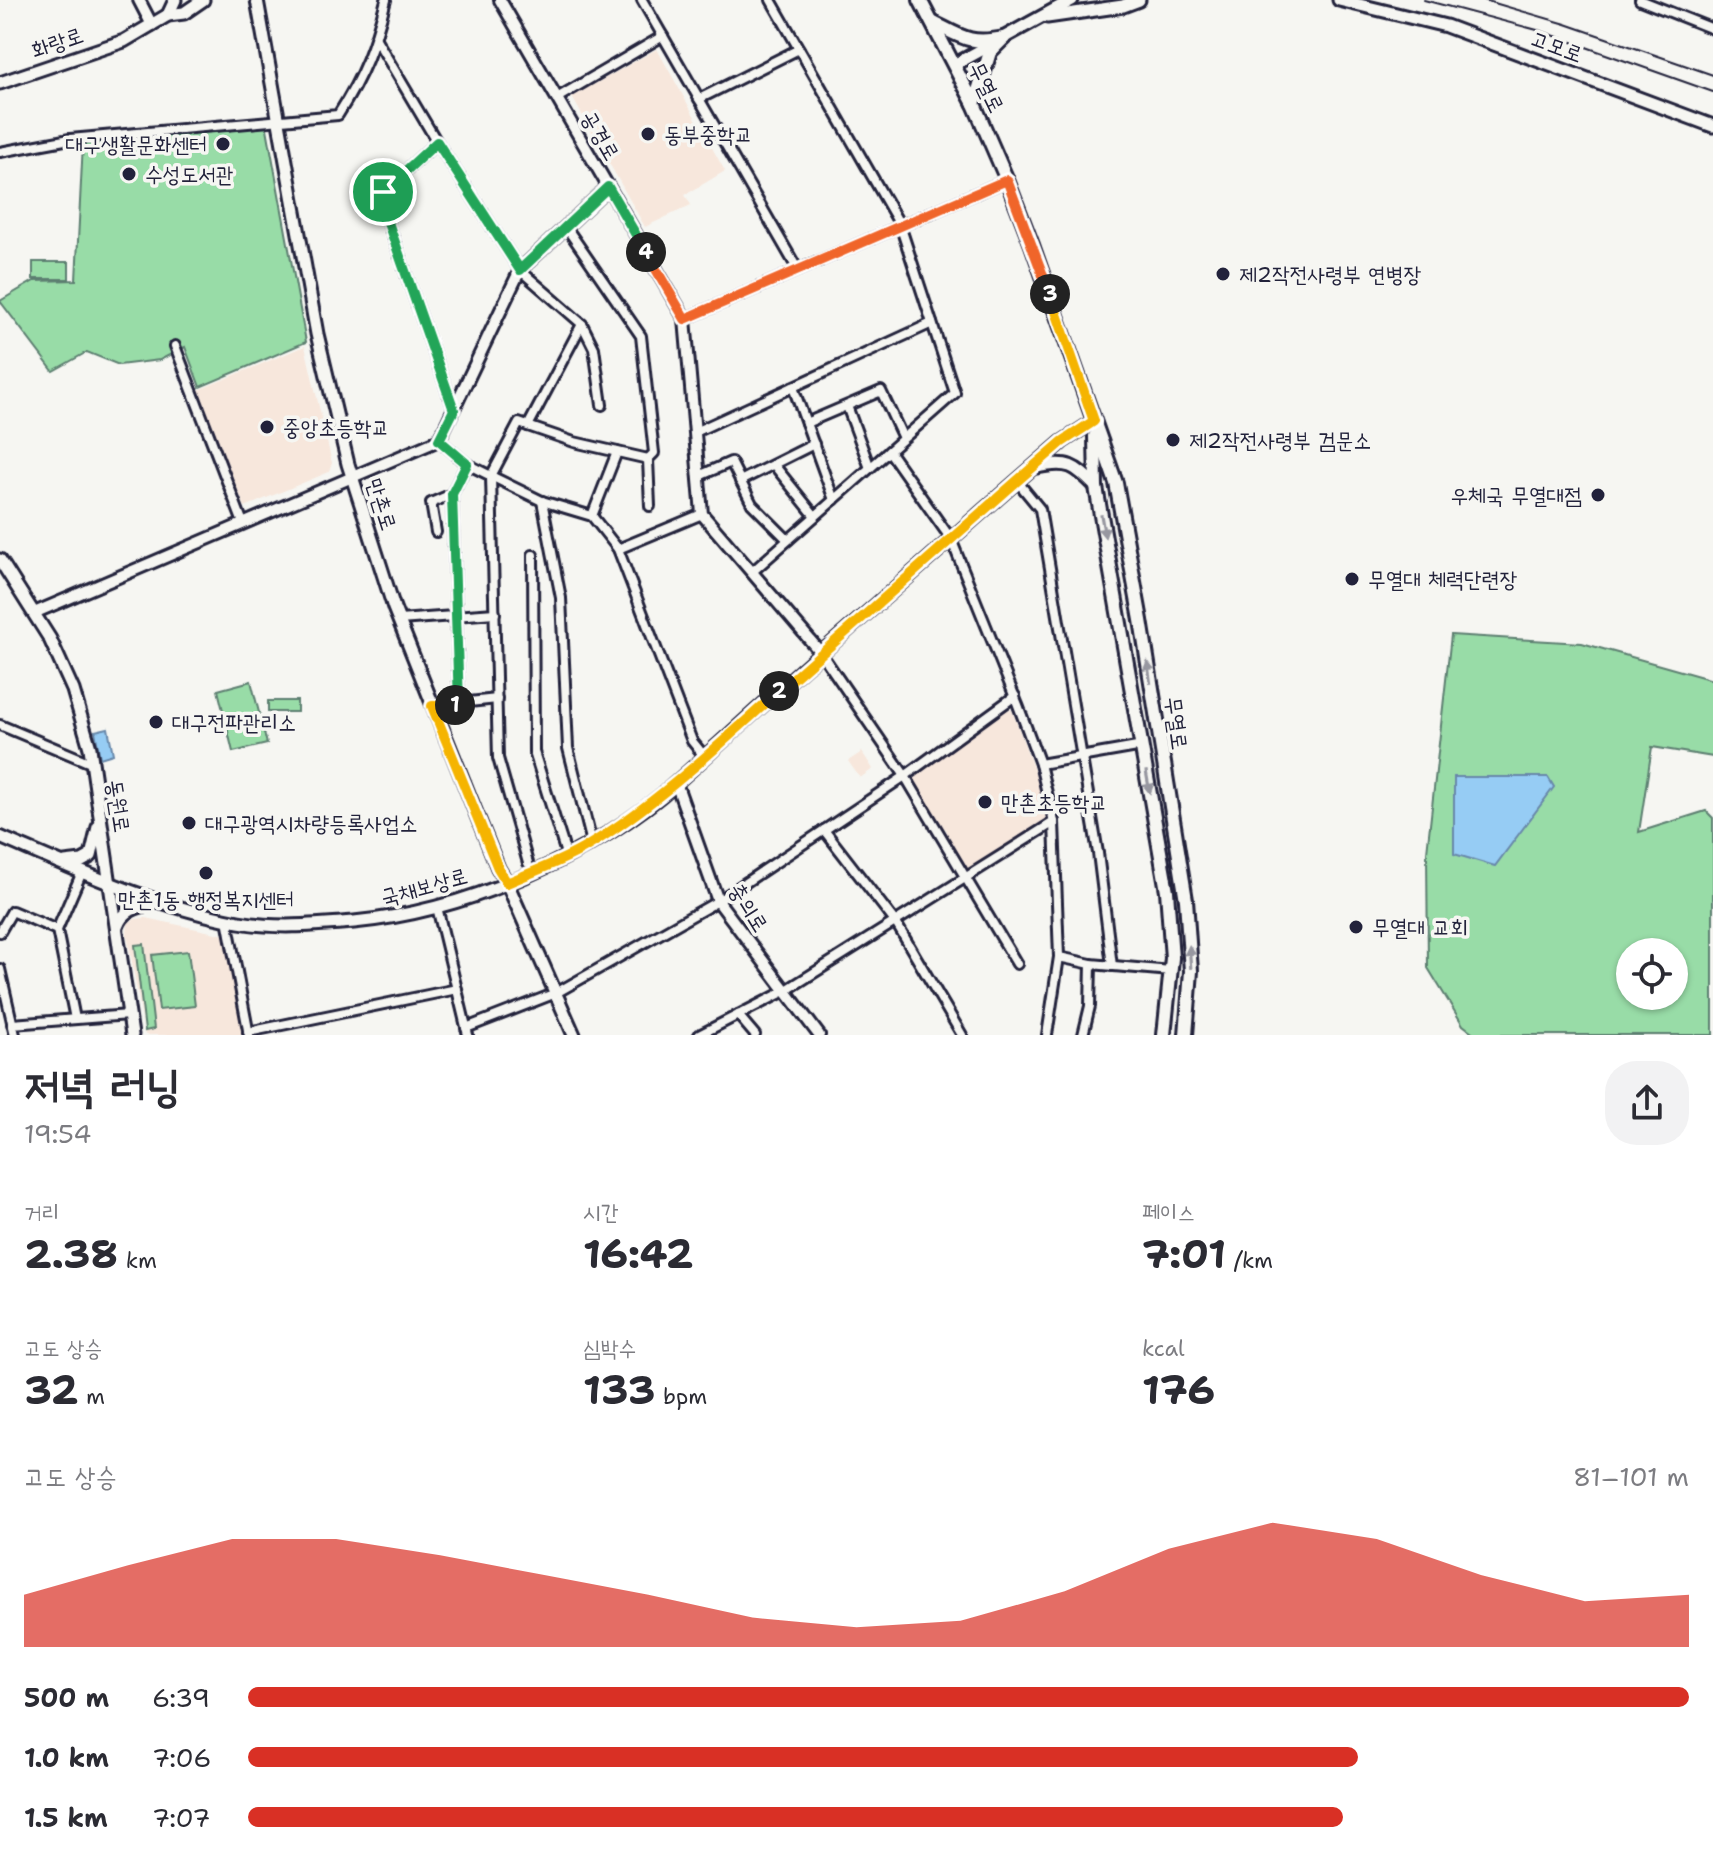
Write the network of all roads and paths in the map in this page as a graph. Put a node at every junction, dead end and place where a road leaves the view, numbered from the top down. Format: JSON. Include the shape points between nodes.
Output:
{"nodes":[{"id":1,"x":139,"y":0,"type":"edge"},
{"id":2,"x":175,"y":0,"type":"edge"},
{"id":3,"x":203,"y":0,"type":"edge"},
{"id":4,"x":257,"y":0,"type":"edge"},
{"id":5,"x":386,"y":0,"type":"edge"},
{"id":6,"x":500,"y":0,"type":"edge"},
{"id":7,"x":642,"y":0,"type":"edge"},
{"id":8,"x":771,"y":0,"type":"edge"},
{"id":9,"x":920,"y":0,"type":"edge"},
{"id":10,"x":1060,"y":0,"type":"edge"},
{"id":11,"x":1072,"y":0,"type":"edge"},
{"id":12,"x":1139,"y":0,"type":"edge"},
{"id":13,"x":1339,"y":0,"type":"edge"},
{"id":14,"x":1640,"y":0,"type":"edge"},
{"id":15,"x":168,"y":15,"type":"junction"},
{"id":16,"x":1039,"y":18,"type":"junction"},
{"id":17,"x":932,"y":22,"type":"junction"},
{"id":18,"x":152,"y":25,"type":"junction"},
{"id":19,"x":1713,"y":29,"type":"edge"},
{"id":20,"x":663,"y":36,"type":"junction"},
{"id":21,"x":1004,"y":38,"type":"junction"},
{"id":22,"x":376,"y":39,"type":"junction"},
{"id":23,"x":799,"y":49,"type":"junction"},
{"id":24,"x":954,"y":65,"type":"junction"},
{"id":25,"x":0,"y":83,"type":"edge"},
{"id":26,"x":557,"y":98,"type":"junction"},
{"id":27,"x":699,"y":99,"type":"junction"},
{"id":28,"x":974,"y":104,"type":"junction"},
{"id":29,"x":278,"y":120,"type":"junction"},
{"id":30,"x":1713,"y":126,"type":"edge"},
{"id":31,"x":437,"y":142,"type":"junction"},
{"id":32,"x":0,"y":152,"type":"edge"},
{"id":33,"x":1007,"y":180,"type":"junction"},
{"id":34,"x":608,"y":187,"type":"junction"},
{"id":35,"x":900,"y":225,"type":"junction"},
{"id":36,"x":566,"y":227,"type":"junction"},
{"id":37,"x":520,"y":270,"type":"junction"},
{"id":38,"x":798,"y":270,"type":"junction"},
{"id":39,"x":685,"y":319,"type":"junction"},
{"id":40,"x":932,"y":323,"type":"junction"},
{"id":41,"x":582,"y":324,"type":"junction"},
{"id":42,"x":175,"y":346,"type":"dead end"},
{"id":43,"x":793,"y":387,"type":"junction"},
{"id":44,"x":602,"y":405,"type":"dead end"},
{"id":45,"x":847,"y":406,"type":"junction"},
{"id":46,"x":454,"y":410,"type":"junction"},
{"id":47,"x":1094,"y":421,"type":"junction"},
{"id":48,"x":806,"y":423,"type":"junction"},
{"id":49,"x":528,"y":426,"type":"junction"},
{"id":50,"x":695,"y":432,"type":"junction"},
{"id":51,"x":903,"y":438,"type":"junction"},
{"id":52,"x":439,"y":440,"type":"junction"},
{"id":53,"x":814,"y":444,"type":"junction"},
{"id":54,"x":889,"y":451,"type":"junction"},
{"id":55,"x":617,"y":452,"type":"junction"},
{"id":56,"x":648,"y":459,"type":"junction"},
{"id":57,"x":467,"y":464,"type":"junction"},
{"id":58,"x":774,"y":465,"type":"junction"},
{"id":59,"x":870,"y":468,"type":"junction"},
{"id":60,"x":1032,"y":468,"type":"junction"},
{"id":61,"x":352,"y":475,"type":"junction"},
{"id":62,"x":491,"y":476,"type":"junction"},
{"id":63,"x":699,"y":476,"type":"junction"},
{"id":64,"x":740,"y":481,"type":"junction"},
{"id":65,"x":1017,"y":481,"type":"junction"},
{"id":66,"x":1096,"y":487,"type":"junction"},
{"id":67,"x":452,"y":494,"type":"junction"},
{"id":68,"x":834,"y":500,"type":"junction"},
{"id":69,"x":542,"y":501,"type":"junction"},
{"id":70,"x":650,"y":506,"type":"dead end"},
{"id":71,"x":702,"y":514,"type":"junction"},
{"id":72,"x":592,"y":516,"type":"junction"},
{"id":73,"x":815,"y":516,"type":"junction"},
{"id":74,"x":243,"y":523,"type":"junction"},
{"id":75,"x":436,"y":532,"type":"dead end"},
{"id":76,"x":951,"y":539,"type":"junction"},
{"id":77,"x":788,"y":540,"type":"junction"},
{"id":78,"x":618,"y":549,"type":"junction"},
{"id":79,"x":533,"y":555,"type":"dead end"},
{"id":80,"x":0,"y":560,"type":"edge"},
{"id":81,"x":752,"y":572,"type":"junction"},
{"id":82,"x":34,"y":613,"type":"junction"},
{"id":83,"x":495,"y":613,"type":"junction"},
{"id":84,"x":457,"y":614,"type":"junction"},
{"id":85,"x":399,"y":620,"type":"junction"},
{"id":86,"x":821,"y":653,"type":"junction"},
{"id":87,"x":1015,"y":696,"type":"junction"},
{"id":88,"x":497,"y":699,"type":"junction"},
{"id":89,"x":459,"y":704,"type":"junction"},
{"id":90,"x":432,"y":706,"type":"junction"},
{"id":91,"x":0,"y":725,"type":"edge"},
{"id":92,"x":1143,"y":746,"type":"junction"},
{"id":93,"x":705,"y":757,"type":"junction"},
{"id":94,"x":1083,"y":757,"type":"junction"},
{"id":95,"x":93,"y":764,"type":"junction"},
{"id":96,"x":1040,"y":764,"type":"junction"},
{"id":97,"x":905,"y":776,"type":"junction"},
{"id":98,"x":676,"y":783,"type":"junction"},
{"id":99,"x":100,"y":814,"type":"junction"},
{"id":100,"x":1054,"y":822,"type":"junction"},
{"id":101,"x":824,"y":830,"type":"junction"},
{"id":102,"x":0,"y":837,"type":"edge"},
{"id":103,"x":592,"y":843,"type":"junction"},
{"id":104,"x":567,"y":857,"type":"junction"},
{"id":105,"x":62,"y":863,"type":"junction"},
{"id":106,"x":528,"y":863,"type":"dead end"},
{"id":107,"x":82,"y":872,"type":"junction"},
{"id":108,"x":967,"y":878,"type":"junction"},
{"id":109,"x":111,"y":883,"type":"junction"},
{"id":110,"x":507,"y":883,"type":"junction"},
{"id":111,"x":163,"y":901,"type":"junction"},
{"id":112,"x":718,"y":901,"type":"junction"},
{"id":113,"x":437,"y":907,"type":"junction"},
{"id":114,"x":227,"y":919,"type":"junction"},
{"id":115,"x":896,"y":923,"type":"junction"},
{"id":116,"x":57,"y":930,"type":"junction"},
{"id":117,"x":116,"y":931,"type":"junction"},
{"id":118,"x":0,"y":932,"type":"edge"},
{"id":119,"x":1059,"y":957,"type":"junction"},
{"id":120,"x":1017,"y":964,"type":"dead end"},
{"id":121,"x":1091,"y":964,"type":"junction"},
{"id":122,"x":1112,"y":966,"type":"junction"},
{"id":123,"x":0,"y":969,"type":"edge"},
{"id":124,"x":1171,"y":971,"type":"junction"},
{"id":125,"x":457,"y":989,"type":"junction"},
{"id":126,"x":785,"y":991,"type":"junction"},
{"id":127,"x":556,"y":993,"type":"junction"},
{"id":128,"x":129,"y":1015,"type":"junction"},
{"id":129,"x":738,"y":1015,"type":"junction"},
{"id":130,"x":75,"y":1019,"type":"junction"},
{"id":131,"x":12,"y":1024,"type":"junction"},
{"id":132,"x":467,"y":1031,"type":"edge"},
{"id":133,"x":1165,"y":1031,"type":"edge"},
{"id":134,"x":248,"y":1033,"type":"edge"},
{"id":135,"x":15,"y":1035,"type":"edge"},
{"id":136,"x":132,"y":1035,"type":"edge"},
{"id":137,"x":574,"y":1035,"type":"edge"},
{"id":138,"x":699,"y":1035,"type":"edge"},
{"id":139,"x":755,"y":1035,"type":"edge"},
{"id":140,"x":819,"y":1035,"type":"edge"},
{"id":141,"x":962,"y":1035,"type":"edge"},
{"id":142,"x":1047,"y":1035,"type":"edge"},
{"id":143,"x":1083,"y":1035,"type":"edge"},
{"id":144,"x":1186,"y":1035,"type":"edge"}],
"edges":[{"from":1,"to":18,"type":"street"},
{"from":2,"to":15,"type":"main road"},
{"from":3,"to":15,"type":"main road","name":"화랑로","via":[[184,13]]},
{"from":4,"to":29,"type":"main road","name":"만촌로"},
{"from":5,"to":22,"type":"street"},
{"from":6,"to":26,"type":"street","name":"공경로"},
{"from":7,"to":20,"type":"street"},
{"from":8,"to":23,"type":"street"},
{"from":9,"to":17,"type":"main road","name":"무열로"},
{"from":10,"to":16,"type":"main road"},
{"from":11,"to":16,"type":"main road"},
{"from":12,"to":16,"type":"main road"},
{"from":13,"to":30,"type":"main road","name":"고모로","via":[[1446,26]]},
{"from":14,"to":19,"type":"street"},
{"from":15,"to":18,"type":"main road","name":"화랑로"},
{"from":16,"to":21,"type":"main road"},
{"from":17,"to":21,"type":"main road","via":[[971,41]]},
{"from":17,"to":24,"type":"main road","name":"무열로"},
{"from":18,"to":25,"type":"main road","name":"화랑로","via":[[124,41]]},
{"from":20,"to":26,"type":"street"},
{"from":20,"to":27,"type":"street"},
{"from":21,"to":24,"type":"main road"},
{"from":21,"to":28,"type":"main road","via":[[990,52]]},
{"from":22,"to":29,"type":"street","via":[[361,79],[338,115]]},
{"from":22,"to":31,"type":"street"},
{"from":23,"to":27,"type":"street"},
{"from":23,"to":35,"type":"street"},
{"from":24,"to":28,"type":"main road","name":"무열로"},
{"from":26,"to":34,"type":"street","name":"공경로"},
{"from":27,"to":38,"type":"street"},
{"from":28,"to":33,"type":"main road","name":"무열로"},
{"from":29,"to":32,"type":"street","via":[[70,139]]},
{"from":29,"to":61,"type":"main road","name":"만촌로","via":[[317,334]]},
{"from":31,"to":37,"type":"street"},
{"from":31,"to":46,"type":"street","via":[[380,200]]},
{"from":33,"to":35,"type":"street"},
{"from":33,"to":47,"type":"main road","name":"무열로"},
{"from":34,"to":36,"type":"street"},
{"from":34,"to":39,"type":"street","name":"공경로"},
{"from":35,"to":38,"type":"street"},
{"from":35,"to":40,"type":"street"},
{"from":36,"to":37,"type":"street"},
{"from":36,"to":56,"type":"street","via":[[641,336],[654,453]]},
{"from":37,"to":41,"type":"street"},
{"from":37,"to":46,"type":"street"},
{"from":38,"to":39,"type":"street"},
{"from":39,"to":50,"type":"street","name":"공경로"},
{"from":40,"to":43,"type":"street"},
{"from":40,"to":51,"type":"street","via":[[955,393]]},
{"from":41,"to":44,"type":"street","via":[[594,348]]},
{"from":41,"to":49,"type":"street"},
{"from":42,"to":74,"type":"street"},
{"from":43,"to":48,"type":"street"},
{"from":43,"to":50,"type":"street"},
{"from":45,"to":48,"type":"street"},
{"from":45,"to":51,"type":"street","via":[[881,391]]},
{"from":45,"to":59,"type":"street"},
{"from":46,"to":52,"type":"street"},
{"from":47,"to":60,"type":"main road","name":"국채보상로"},
{"from":47,"to":66,"type":"main road","name":"무열로"},
{"from":144,"to":47,"type":"main road","name":"무열로","one_way":true,"via":[[1191,971],[1186,900],[1126,535],[1116,483]]},
{"from":48,"to":53,"type":"street"},
{"from":49,"to":55,"type":"street"},
{"from":49,"to":62,"type":"street","via":[[519,423]]},
{"from":50,"to":63,"type":"street","name":"공경로"},
{"from":51,"to":54,"type":"street"},
{"from":52,"to":57,"type":"street"},
{"from":52,"to":61,"type":"street"},
{"from":53,"to":58,"type":"street"},
{"from":53,"to":68,"type":"street"},
{"from":54,"to":59,"type":"street"},
{"from":54,"to":76,"type":"street"},
{"from":55,"to":56,"type":"street"},
{"from":55,"to":72,"type":"street"},
{"from":56,"to":70,"type":"street"},
{"from":57,"to":62,"type":"street"},
{"from":57,"to":67,"type":"street"},
{"from":58,"to":64,"type":"street"},
{"from":58,"to":73,"type":"street"},
{"from":59,"to":68,"type":"street"},
{"from":60,"to":65,"type":"main road","name":"국채보상로"},
{"from":60,"to":66,"type":"main road","via":[[1065,463]]},
{"from":61,"to":74,"type":"street"},
{"from":61,"to":85,"type":"main road","name":"만촌로"},
{"from":62,"to":69,"type":"street"},
{"from":62,"to":83,"type":"street"},
{"from":63,"to":64,"type":"street","via":[[731,462]]},
{"from":63,"to":71,"type":"street","name":"공경로"},
{"from":64,"to":77,"type":"street","via":[[752,504]]},
{"from":65,"to":76,"type":"main road","name":"국채보상로"},
{"from":65,"to":94,"type":"street","via":[[1040,509]]},
{"from":66,"to":92,"type":"main road","name":"무열로","one_way":true},
{"from":67,"to":75,"type":"street","via":[[431,503]]},
{"from":67,"to":84,"type":"street"},
{"from":68,"to":73,"type":"street"},
{"from":69,"to":72,"type":"street"},
{"from":69,"to":103,"type":"street","via":[[561,598],[568,748]]},
{"from":71,"to":78,"type":"street"},
{"from":71,"to":81,"type":"street"},
{"from":72,"to":78,"type":"street"},
{"from":73,"to":77,"type":"street"},
{"from":74,"to":82,"type":"street"},
{"from":76,"to":86,"type":"main road","name":"국채보상로"},
{"from":76,"to":87,"type":"street"},
{"from":77,"to":81,"type":"street"},
{"from":78,"to":93,"type":"street","via":[[692,741]]},
{"from":79,"to":104,"type":"street","via":[[534,752]]},
{"from":80,"to":82,"type":"main road","name":"동원로"},
{"from":81,"to":86,"type":"street"},
{"from":82,"to":95,"type":"main road","name":"동원로","via":[[73,690]]},
{"from":83,"to":84,"type":"street"},
{"from":83,"to":88,"type":"street"},
{"from":84,"to":85,"type":"street"},
{"from":84,"to":89,"type":"street"},
{"from":85,"to":90,"type":"main road","name":"만촌로"},
{"from":86,"to":93,"type":"main road","name":"국채보상로"},
{"from":86,"to":97,"type":"street"},
{"from":87,"to":96,"type":"street"},
{"from":87,"to":97,"type":"street"},
{"from":88,"to":89,"type":"street"},
{"from":88,"to":106,"type":"street","via":[[498,758]]},
{"from":89,"to":90,"type":"street"},
{"from":90,"to":110,"type":"main road","name":"만촌로"},
{"from":91,"to":95,"type":"street"},
{"from":92,"to":94,"type":"street"},
{"from":92,"to":124,"type":"main road","name":"무열로","one_way":true,"via":[[1167,891]]},
{"from":93,"to":98,"type":"main road","name":"국채보상로"},
{"from":94,"to":96,"type":"street"},
{"from":94,"to":122,"type":"street"},
{"from":95,"to":99,"type":"main road","name":"동원로"},
{"from":96,"to":100,"type":"street"},
{"from":97,"to":101,"type":"street"},
{"from":97,"to":108,"type":"street"},
{"from":98,"to":103,"type":"main road","name":"국채보상로"},
{"from":98,"to":112,"type":"street","name":"충의로"},
{"from":99,"to":105,"type":"main road","via":[[91,856]]},
{"from":99,"to":109,"type":"main road","name":"동원로"},
{"from":100,"to":108,"type":"street"},
{"from":100,"to":119,"type":"street"},
{"from":101,"to":112,"type":"street"},
{"from":101,"to":115,"type":"street"},
{"from":102,"to":105,"type":"main road","name":"국채보상로"},
{"from":103,"to":104,"type":"main road","name":"국채보상로"},
{"from":104,"to":110,"type":"main road","name":"국채보상로"},
{"from":105,"to":107,"type":"main road","name":"국채보상로"},
{"from":107,"to":109,"type":"main road","name":"국채보상로"},
{"from":107,"to":116,"type":"street"},
{"from":108,"to":115,"type":"street"},
{"from":108,"to":120,"type":"street"},
{"from":109,"to":111,"type":"main road","name":"국채보상로"},
{"from":109,"to":117,"type":"main road","name":"동원로"},
{"from":110,"to":113,"type":"main road","name":"국채보상로"},
{"from":110,"to":127,"type":"main road","name":"만촌로"},
{"from":111,"to":114,"type":"main road","name":"국채보상로"},
{"from":111,"to":117,"type":"main road","via":[[128,911]]},
{"from":112,"to":126,"type":"street","name":"충의로"},
{"from":112,"to":127,"type":"street"},
{"from":113,"to":114,"type":"main road","name":"국채보상로","via":[[328,924]]},
{"from":113,"to":125,"type":"street"},
{"from":114,"to":134,"type":"street"},
{"from":115,"to":126,"type":"street"},
{"from":115,"to":141,"type":"street"},
{"from":116,"to":118,"type":"street","via":[[12,911]]},
{"from":116,"to":130,"type":"street"},
{"from":117,"to":128,"type":"main road","name":"동원로"},
{"from":119,"to":121,"type":"street"},
{"from":119,"to":142,"type":"street"},
{"from":121,"to":122,"type":"street"},
{"from":121,"to":143,"type":"street"},
{"from":122,"to":124,"type":"street"},
{"from":123,"to":131,"type":"street"},
{"from":124,"to":133,"type":"main road","name":"무열로"},
{"from":125,"to":132,"type":"street"},
{"from":125,"to":134,"type":"street"},
{"from":126,"to":129,"type":"street"},
{"from":126,"to":140,"type":"street","name":"충의로"},
{"from":127,"to":132,"type":"street"},
{"from":127,"to":137,"type":"main road","name":"만촌로"},
{"from":128,"to":130,"type":"street"},
{"from":128,"to":136,"type":"main road","name":"동원로"},
{"from":129,"to":138,"type":"street"},
{"from":129,"to":139,"type":"street"},
{"from":130,"to":131,"type":"street"},
{"from":131,"to":135,"type":"street"},
{"from":133,"to":144,"type":"main road"}]}
